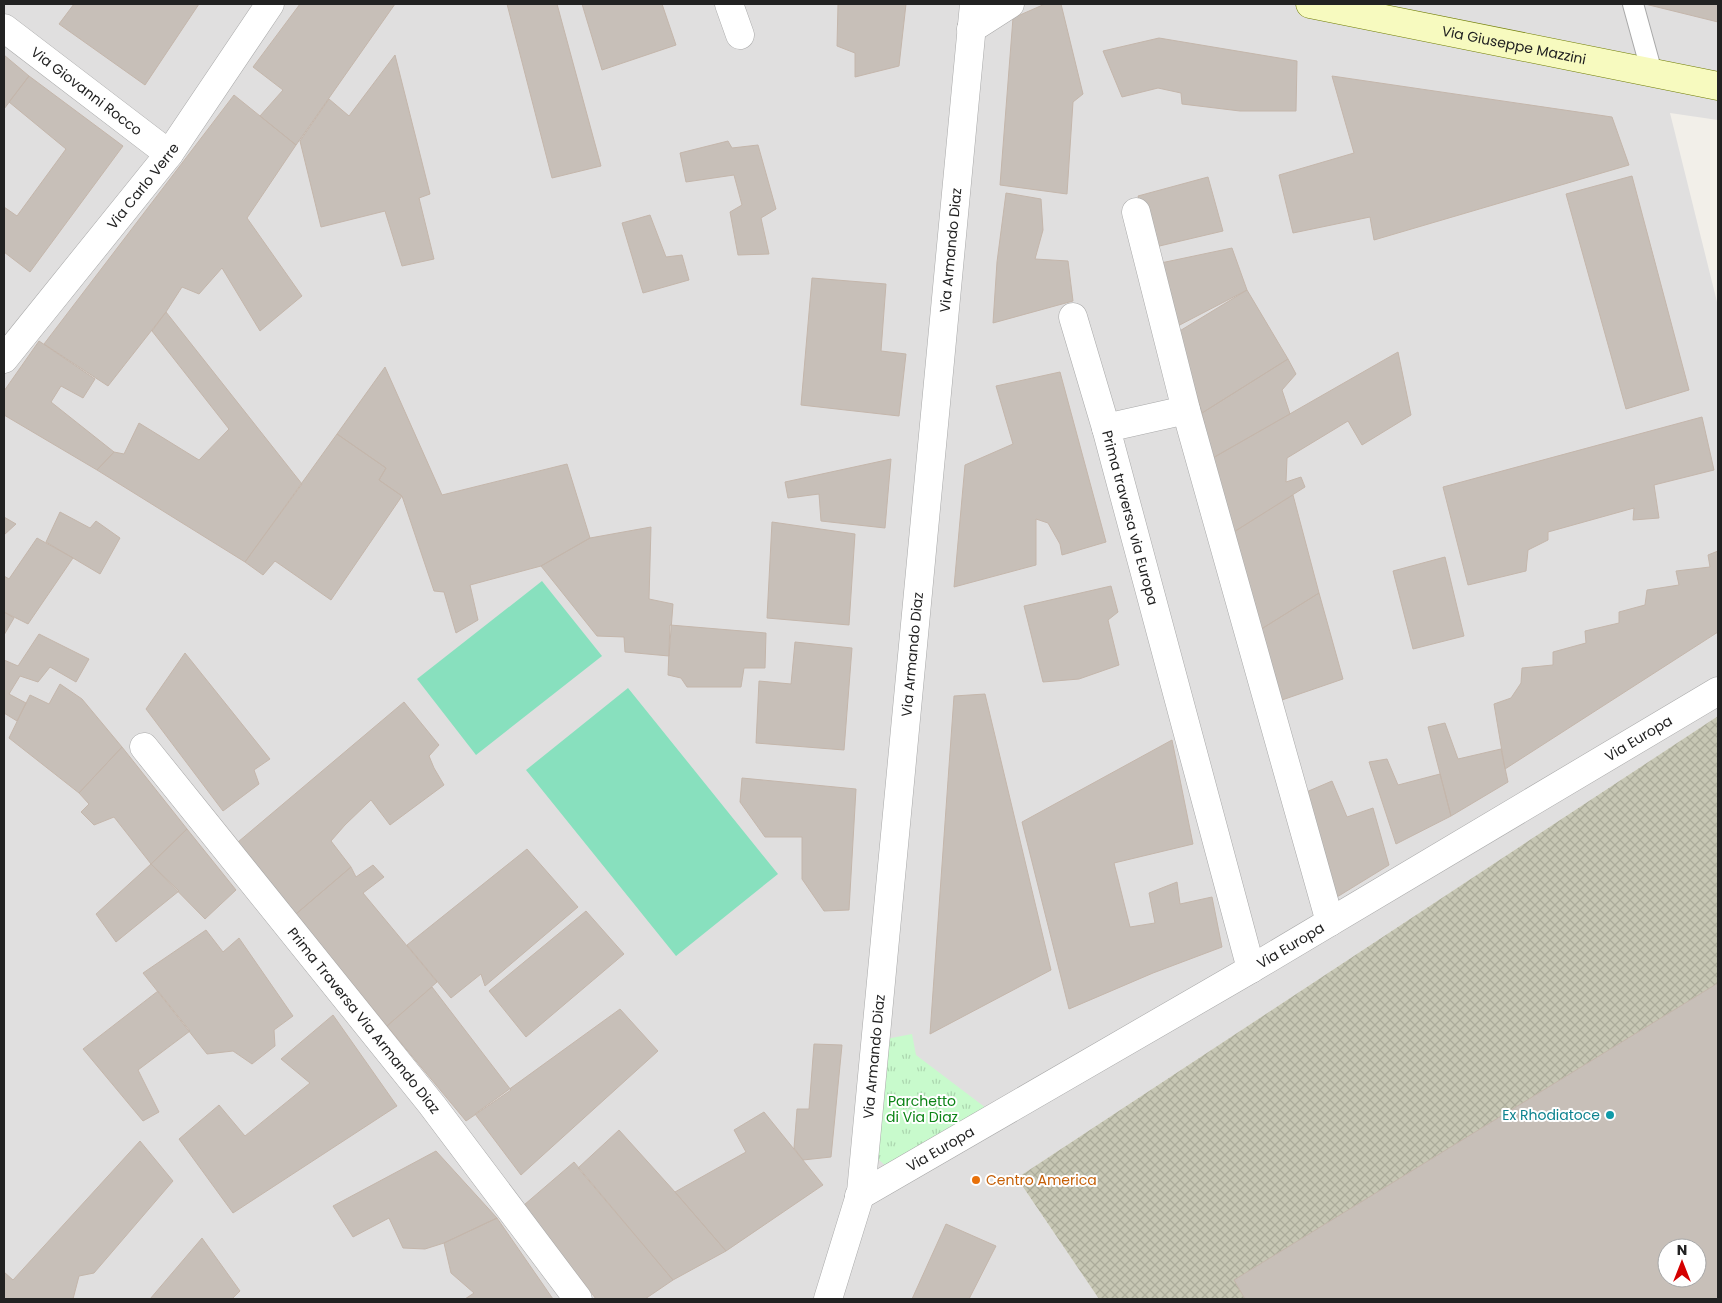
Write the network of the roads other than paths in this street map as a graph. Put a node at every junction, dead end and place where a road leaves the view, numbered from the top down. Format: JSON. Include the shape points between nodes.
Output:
{"nodes":[{"id":1,"x":270,"y":4,"type":"edge"},
{"id":2,"x":728,"y":4,"type":"edge"},
{"id":3,"x":1010,"y":4,"type":"edge"},
{"id":4,"x":1310,"y":4,"type":"edge"},
{"id":5,"x":1633,"y":4,"type":"edge"},
{"id":6,"x":972,"y":16,"type":"edge"},
{"id":7,"x":4,"y":28,"type":"edge"},
{"id":8,"x":740,"y":35,"type":"dead end"},
{"id":9,"x":1652,"y":73,"type":"junction"},
{"id":10,"x":1718,"y":86,"type":"edge"},
{"id":11,"x":169,"y":154,"type":"junction"},
{"id":12,"x":1136,"y":212,"type":"dead end"},
{"id":13,"x":1074,"y":317,"type":"dead end"},
{"id":14,"x":4,"y":359,"type":"edge"},
{"id":15,"x":1186,"y":410,"type":"junction"},
{"id":16,"x":1106,"y":428,"type":"junction"},
{"id":17,"x":1718,"y":691,"type":"edge"},
{"id":18,"x":144,"y":748,"type":"dead end"},
{"id":19,"x":1330,"y":922,"type":"junction"},
{"id":20,"x":1251,"y":969,"type":"junction"},
{"id":21,"x":860,"y":1194,"type":"junction"},
{"id":22,"x":578,"y":1299,"type":"edge"},
{"id":23,"x":828,"y":1299,"type":"edge"}],
"edges":[{"from":1,"to":11,"type":"street","name":"Via Carlo Verre"},
{"from":2,"to":8,"type":"street"},
{"from":3,"to":6,"type":"street"},
{"from":4,"to":9,"type":"street","name":"Via Giuseppe Mazzini"},
{"from":5,"to":9,"type":"lane"},
{"from":6,"to":21,"type":"street","name":"Via Armando Diaz"},
{"from":7,"to":11,"type":"street","name":"Via Giovanni Rocco"},
{"from":9,"to":10,"type":"street","name":"Via Giuseppe Mazzini"},
{"from":11,"to":14,"type":"street","name":"Via Carlo Verre"},
{"from":12,"to":15,"type":"street"},
{"from":13,"to":16,"type":"street"},
{"from":15,"to":16,"type":"street","name":"Prima traversa via Europa"},
{"from":15,"to":19,"type":"street"},
{"from":16,"to":20,"type":"street","name":"Prima traversa via Europa"},
{"from":17,"to":19,"type":"street","name":"Via Europa"},
{"from":18,"to":22,"type":"street","name":"Prima Traversa Via Armando Diaz","via":[[432,1105]]},
{"from":19,"to":20,"type":"street","name":"Via Europa"},
{"from":20,"to":21,"type":"street","name":"Via Europa"},
{"from":21,"to":23,"type":"street","name":"Via Armando Diaz"}]}
